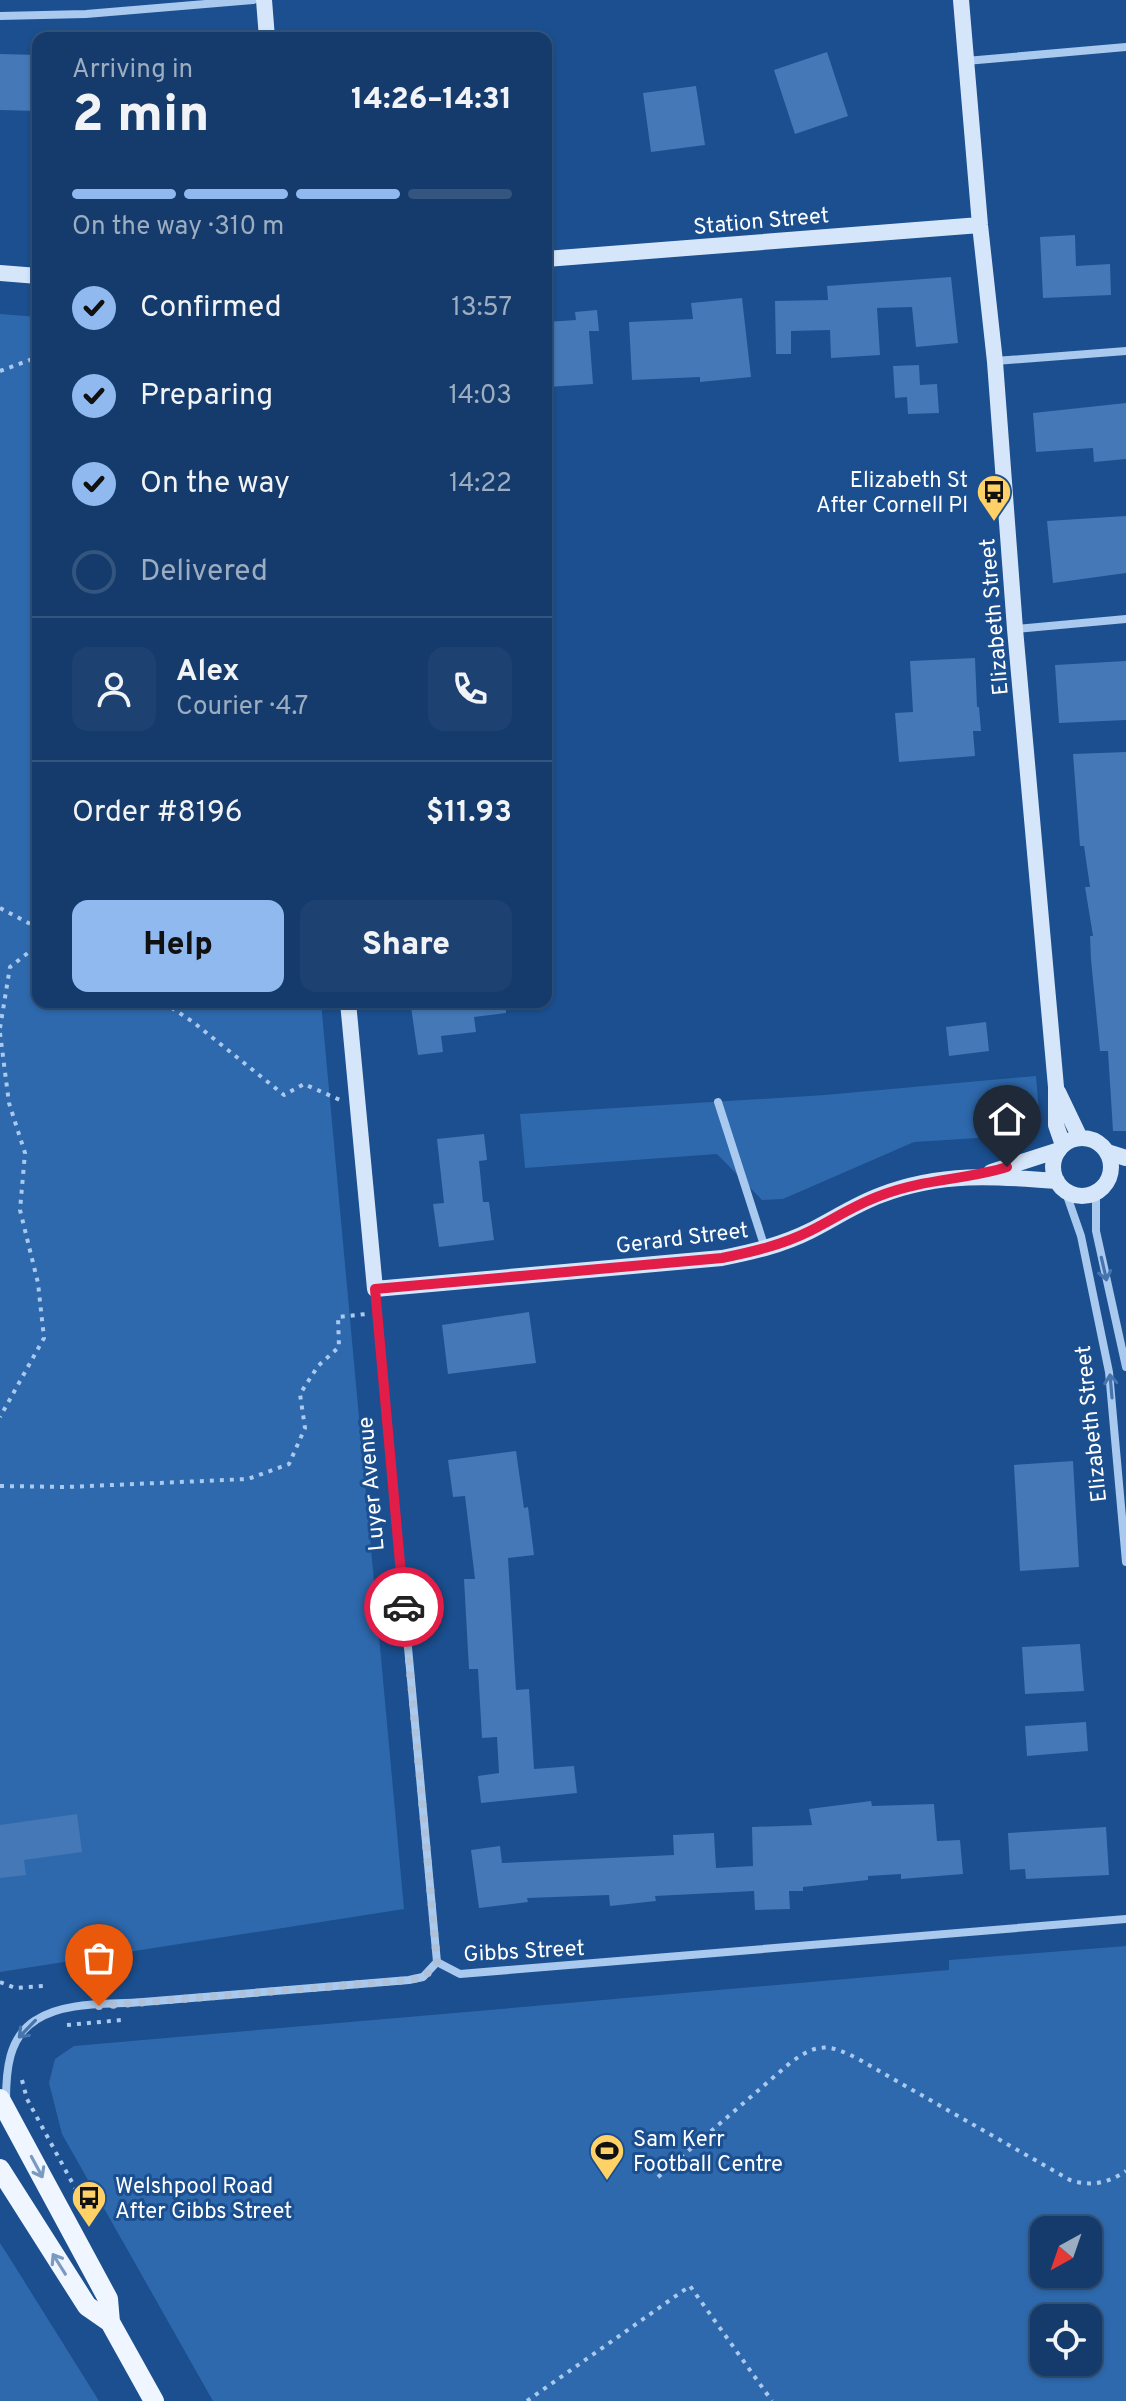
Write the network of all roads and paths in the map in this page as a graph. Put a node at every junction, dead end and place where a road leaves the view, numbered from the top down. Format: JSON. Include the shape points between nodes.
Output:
{"nodes":[{"id":1,"x":253,"y":0,"type":"edge"},
{"id":2,"x":264,"y":0,"type":"edge"},
{"id":3,"x":961,"y":0,"type":"edge"},
{"id":4,"x":0,"y":16,"type":"edge"},
{"id":5,"x":267,"y":32,"type":"edge"},
{"id":6,"x":1126,"y":47,"type":"edge"},
{"id":7,"x":966,"y":61,"type":"junction"},
{"id":8,"x":980,"y":225,"type":"junction"},
{"id":9,"x":552,"y":259,"type":"edge"},
{"id":10,"x":0,"y":273,"type":"edge"},
{"id":11,"x":32,"y":276,"type":"edge"},
{"id":12,"x":1126,"y":351,"type":"edge"},
{"id":13,"x":32,"y":359,"type":"edge"},
{"id":14,"x":995,"y":362,"type":"junction"},
{"id":15,"x":0,"y":371,"type":"edge"},
{"id":16,"x":1126,"y":619,"type":"edge"},
{"id":17,"x":1015,"y":629,"type":"junction"},
{"id":18,"x":0,"y":908,"type":"edge"},
{"id":19,"x":32,"y":925,"type":"edge"},
{"id":20,"x":32,"y":950,"type":"edge"},
{"id":21,"x":172,"y":1008,"type":"edge"},
{"id":22,"x":349,"y":1008,"type":"edge"},
{"id":23,"x":0,"y":1030,"type":"edge"},
{"id":24,"x":1056,"y":1087,"type":"junction"},
{"id":25,"x":718,"y":1102,"type":"dead end"},
{"id":26,"x":357,"y":1108,"type":"junction"},
{"id":27,"x":1080,"y":1138,"type":"junction"},
{"id":28,"x":1061,"y":1147,"type":"junction"},
{"id":29,"x":1107,"y":1152,"type":"junction"},
{"id":30,"x":1126,"y":1158,"type":"edge"},
{"id":31,"x":981,"y":1175,"type":"junction"},
{"id":32,"x":1126,"y":1180,"type":"edge"},
{"id":33,"x":1061,"y":1185,"type":"junction"},
{"id":34,"x":1102,"y":1186,"type":"junction"},
{"id":35,"x":766,"y":1249,"type":"junction"},
{"id":36,"x":375,"y":1289,"type":"junction"},
{"id":37,"x":376,"y":1313,"type":"junction"},
{"id":38,"x":1126,"y":1367,"type":"edge"},
{"id":39,"x":0,"y":1417,"type":"edge"},
{"id":40,"x":0,"y":1486,"type":"edge"},
{"id":41,"x":1125,"y":1548,"type":"edge"},
{"id":42,"x":1126,"y":1562,"type":"edge"},
{"id":43,"x":1126,"y":1919,"type":"edge"},
{"id":44,"x":437,"y":1962,"type":"junction"},
{"id":45,"x":0,"y":1982,"type":"edge"},
{"id":46,"x":44,"y":1986,"type":"dead end"},
{"id":47,"x":128,"y":2019,"type":"dead end"},
{"id":48,"x":55,"y":2026,"type":"dead end"},
{"id":49,"x":20,"y":2070,"type":"dead end"},
{"id":50,"x":3,"y":2104,"type":"edge"},
{"id":51,"x":0,"y":2169,"type":"edge"},
{"id":52,"x":1126,"y":2171,"type":"edge"},
{"id":53,"x":658,"y":2177,"type":"dead end"},
{"id":54,"x":72,"y":2232,"type":"junction"},
{"id":55,"x":110,"y":2322,"type":"junction"},
{"id":56,"x":154,"y":2401,"type":"edge"},
{"id":57,"x":527,"y":2401,"type":"edge"},
{"id":58,"x":772,"y":2401,"type":"edge"}],
"edges":[{"from":1,"to":4,"type":"street"},
{"from":2,"to":5,"type":"street"},
{"from":3,"to":7,"type":"street","name":"Elizabeth Street"},
{"from":6,"to":7,"type":"street"},
{"from":7,"to":8,"type":"street","name":"Elizabeth Street"},
{"from":8,"to":9,"type":"street","name":"Station Street"},
{"from":8,"to":14,"type":"street","name":"Elizabeth Street"},
{"from":10,"to":11,"type":"street"},
{"from":12,"to":14,"type":"street"},
{"from":13,"to":15,"type":"path"},
{"from":14,"to":17,"type":"street","name":"Elizabeth Street"},
{"from":16,"to":17,"type":"street"},
{"from":17,"to":24,"type":"street","name":"Elizabeth Street"},
{"from":18,"to":19,"type":"path"},
{"from":20,"to":23,"type":"path","via":[[10,967]]},
{"from":21,"to":26,"type":"path","via":[[284,1095],[304,1084]]},
{"from":22,"to":26,"type":"street","name":"Luyer Avenue"},
{"from":23,"to":39,"type":"path","via":[[9,1103],[25,1153],[20,1210],[38,1283],[44,1338]]},
{"from":24,"to":27,"type":"street","name":"Elizabeth Street"},
{"from":24,"to":28,"type":"street","name":"Elizabeth Street"},
{"from":25,"to":35,"type":"street"},
{"from":26,"to":36,"type":"street","name":"Luyer Avenue"},
{"from":27,"to":28,"type":"street"},
{"from":27,"to":29,"type":"street","via":[[1095,1141]]},
{"from":28,"to":31,"type":"street","name":"Gerard Street"},
{"from":28,"to":33,"type":"street","via":[[1053,1165]]},
{"from":29,"to":30,"type":"street"},
{"from":29,"to":34,"type":"street","via":[[1111,1166]]},
{"from":31,"to":33,"type":"street","name":"Gerard Street"},
{"from":31,"to":35,"type":"street","name":"Gerard Street","via":[[882,1194]]},
{"from":32,"to":34,"type":"street"},
{"from":33,"to":34,"type":"street","via":[[1080,1195]]},
{"from":41,"to":33,"type":"street","name":"Elizabeth Street","one_way":true,"via":[[1109,1372],[1081,1236]]},
{"from":34,"to":38,"type":"street","name":"Elizabeth Street","one_way":true,"via":[[1096,1231]]},
{"from":35,"to":36,"type":"street","name":"Gerard Street","via":[[722,1258]]},
{"from":36,"to":37,"type":"street","name":"Luyer Avenue"},
{"from":37,"to":40,"type":"path","via":[[338,1317],[339,1347],[318,1366],[300,1394],[305,1428],[289,1464],[248,1479]]},
{"from":37,"to":44,"type":"street","name":"Luyer Avenue"},
{"from":41,"to":42,"type":"street","name":"Elizabeth Street"},
{"from":43,"to":44,"type":"street","name":"Gibbs Street","via":[[460,1974]]},
{"from":44,"to":50,"type":"street","name":"Gibbs Street","one_way":true,"via":[[423,1977],[409,1980],[70,2008],[34,2020],[13,2046]]},
{"from":45,"to":46,"type":"path","via":[[15,1988]]},
{"from":47,"to":48,"type":"path"},
{"from":49,"to":54,"type":"path","via":[[27,2099],[93,2221]]},
{"from":50,"to":54,"type":"main road","one_way":true},
{"from":55,"to":51,"type":"main road","one_way":true,"via":[[87,2306]]},
{"from":52,"to":53,"type":"path","via":[[1101,2183],[1070,2180],[860,2060],[822,2046],[790,2063]]},
{"from":54,"to":55,"type":"main road","via":[[108,2299]]},
{"from":55,"to":56,"type":"main road"},
{"from":57,"to":58,"type":"path","via":[[690,2286]]}]}
